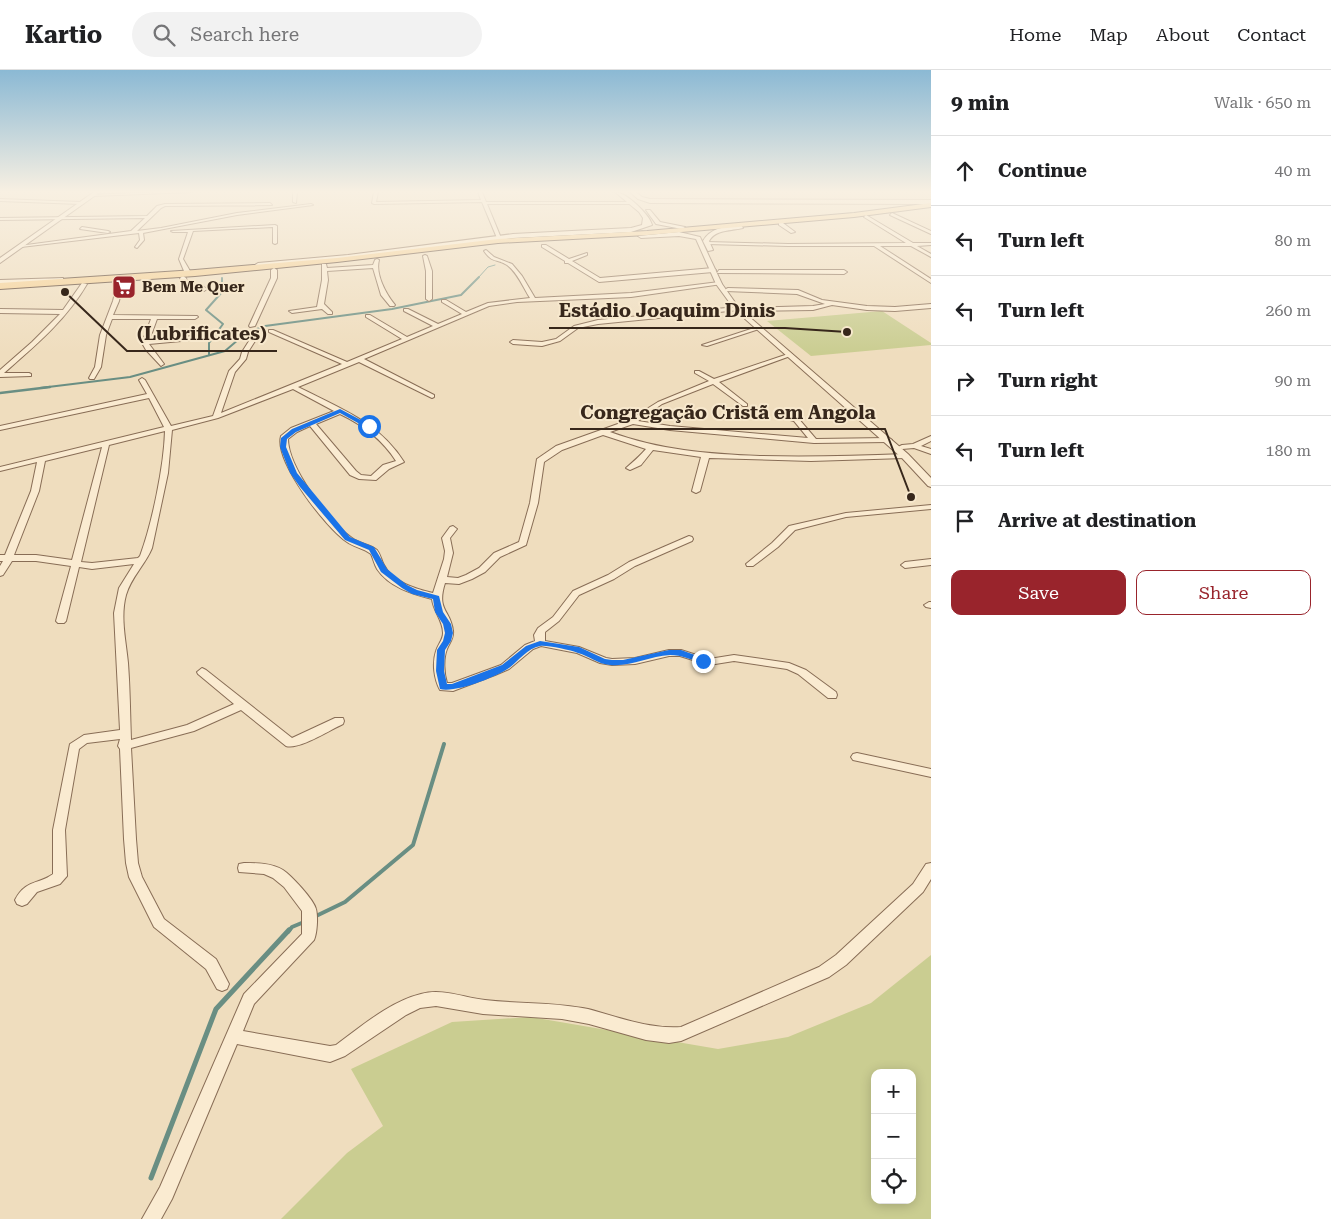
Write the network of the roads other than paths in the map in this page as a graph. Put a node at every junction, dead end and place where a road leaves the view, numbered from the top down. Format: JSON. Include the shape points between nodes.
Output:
{"nodes":[{"id":1,"x":21,"y":246,"type":"joint"},
{"id":2,"x":28,"y":246,"type":"edge"},
{"id":3,"x":186,"y":246,"type":"edge"},
{"id":4,"x":443,"y":246,"type":"edge"},
{"id":5,"x":453,"y":246,"type":"edge"},
{"id":6,"x":507,"y":246,"type":"edge"},
{"id":7,"x":531,"y":246,"type":"edge"},
{"id":8,"x":542,"y":246,"type":"junction"},
{"id":9,"x":546,"y":246,"type":"edge"},
{"id":10,"x":703,"y":246,"type":"edge"},
{"id":11,"x":708,"y":246,"type":"edge"},
{"id":12,"x":877,"y":246,"type":"edge"},
{"id":13,"x":914,"y":246,"type":"edge"},
{"id":14,"x":500,"y":250,"type":"junction"},
{"id":15,"x":486,"y":251,"type":"junction"},
{"id":16,"x":585,"y":254,"type":"dead end"},
{"id":17,"x":425,"y":256,"type":"junction"},
{"id":18,"x":931,"y":256,"type":"edge"},
{"id":19,"x":0,"y":261,"type":"edge"},
{"id":20,"x":566,"y":262,"type":"junction"},
{"id":21,"x":376,"y":263,"type":"junction"},
{"id":22,"x":324,"y":267,"type":"junction"},
{"id":23,"x":274,"y":270,"type":"junction"},
{"id":24,"x":716,"y":271,"type":"junction"},
{"id":25,"x":844,"y":272,"type":"dead end"},
{"id":26,"x":919,"y":272,"type":"junction"},
{"id":27,"x":931,"y":272,"type":"edge"},
{"id":28,"x":185,"y":274,"type":"junction"},
{"id":29,"x":931,"y":281,"type":"edge"},
{"id":30,"x":120,"y":282,"type":"junction"},
{"id":31,"x":84,"y":284,"type":"junction"},
{"id":32,"x":719,"y":284,"type":"junction"},
{"id":33,"x":0,"y":285,"type":"edge"},
{"id":34,"x":204,"y":290,"type":"dead end"},
{"id":35,"x":728,"y":290,"type":"junction"},
{"id":36,"x":429,"y":299,"type":"dead end"},
{"id":37,"x":533,"y":299,"type":"junction"},
{"id":38,"x":444,"y":301,"type":"dead end"},
{"id":39,"x":906,"y":303,"type":"dead end"},
{"id":40,"x":830,"y":304,"type":"junction"},
{"id":41,"x":322,"y":305,"type":"junction"},
{"id":42,"x":392,"y":305,"type":"dead end"},
{"id":43,"x":931,"y":306,"type":"edge"},
{"id":44,"x":912,"y":308,"type":"junction"},
{"id":45,"x":740,"y":309,"type":"junction"},
{"id":46,"x":406,"y":310,"type":"dead end"},
{"id":47,"x":0,"y":311,"type":"edge"},
{"id":48,"x":292,"y":311,"type":"dead end"},
{"id":49,"x":64,"y":312,"type":"junction"},
{"id":50,"x":330,"y":313,"type":"dead end"},
{"id":51,"x":464,"y":313,"type":"junction"},
{"id":52,"x":195,"y":316,"type":"dead end"},
{"id":53,"x":368,"y":316,"type":"dead end"},
{"id":54,"x":110,"y":317,"type":"junction"},
{"id":55,"x":155,"y":317,"type":"junction"},
{"id":56,"x":616,"y":320,"type":"junction"},
{"id":57,"x":252,"y":326,"type":"dead end"},
{"id":58,"x":437,"y":326,"type":"junction"},
{"id":59,"x":620,"y":327,"type":"dead end"},
{"id":60,"x":759,"y":328,"type":"junction"},
{"id":61,"x":271,"y":331,"type":"dead end"},
{"id":62,"x":251,"y":335,"type":"dead end"},
{"id":63,"x":192,"y":338,"type":"dead end"},
{"id":64,"x":406,"y":339,"type":"junction"},
{"id":65,"x":513,"y":342,"type":"dead end"},
{"id":66,"x":145,"y":343,"type":"junction"},
{"id":67,"x":705,"y":345,"type":"dead end"},
{"id":68,"x":790,"y":355,"type":"junction"},
{"id":69,"x":358,"y":359,"type":"junction"},
{"id":70,"x":161,"y":364,"type":"dead end"},
{"id":71,"x":347,"y":364,"type":"junction"},
{"id":72,"x":696,"y":372,"type":"dead end"},
{"id":73,"x":0,"y":374,"type":"edge"},
{"id":74,"x":29,"y":375,"type":"dead end"},
{"id":75,"x":92,"y":378,"type":"dead end"},
{"id":76,"x":142,"y":380,"type":"dead end"},
{"id":77,"x":714,"y":381,"type":"junction"},
{"id":78,"x":293,"y":387,"type":"junction"},
{"id":79,"x":151,"y":395,"type":"junction"},
{"id":80,"x":432,"y":396,"type":"dead end"},
{"id":81,"x":745,"y":405,"type":"dead end"},
{"id":82,"x":340,"y":411,"type":"junction"},
{"id":83,"x":777,"y":415,"type":"dead end"},
{"id":84,"x":216,"y":417,"type":"junction"},
{"id":85,"x":632,"y":422,"type":"junction"},
{"id":86,"x":312,"y":424,"type":"junction"},
{"id":87,"x":0,"y":428,"type":"edge"},
{"id":88,"x":169,"y":430,"type":"junction"},
{"id":89,"x":605,"y":433,"type":"junction"},
{"id":90,"x":931,"y":438,"type":"edge"},
{"id":91,"x":888,"y":440,"type":"junction"},
{"id":92,"x":814,"y":441,"type":"junction"},
{"id":93,"x":106,"y":444,"type":"junction"},
{"id":94,"x":902,"y":446,"type":"junction"},
{"id":95,"x":916,"y":446,"type":"junction"},
{"id":96,"x":651,"y":448,"type":"junction"},
{"id":97,"x":931,"y":452,"type":"edge"},
{"id":98,"x":905,"y":456,"type":"junction"},
{"id":99,"x":705,"y":457,"type":"junction"},
{"id":100,"x":41,"y":460,"type":"junction"},
{"id":101,"x":630,"y":468,"type":"dead end"},
{"id":102,"x":0,"y":469,"type":"edge"},
{"id":103,"x":931,"y":471,"type":"edge"},
{"id":104,"x":931,"y":484,"type":"edge"},
{"id":105,"x":696,"y":491,"type":"dead end"},
{"id":106,"x":931,"y":507,"type":"edge"},
{"id":107,"x":453,"y":529,"type":"dead end"},
{"id":108,"x":690,"y":539,"type":"dead end"},
{"id":109,"x":4,"y":557,"type":"edge"},
{"id":110,"x":139,"y":561,"type":"junction"},
{"id":111,"x":931,"y":562,"type":"edge"},
{"id":112,"x":750,"y":564,"type":"dead end"},
{"id":113,"x":76,"y":565,"type":"junction"},
{"id":114,"x":906,"y":565,"type":"dead end"},
{"id":115,"x":0,"y":573,"type":"edge"},
{"id":116,"x":442,"y":580,"type":"junction"},
{"id":117,"x":436,"y":597,"type":"junction"},
{"id":118,"x":61,"y":621,"type":"dead end"},
{"id":119,"x":540,"y":643,"type":"junction"},
{"id":120,"x":202,"y":672,"type":"dead end"},
{"id":121,"x":832,"y":695,"type":"dead end"},
{"id":122,"x":242,"y":705,"type":"junction"},
{"id":123,"x":339,"y":721,"type":"dead end"},
{"id":124,"x":124,"y":740,"type":"junction"},
{"id":125,"x":857,"y":756,"type":"dead end"},
{"id":126,"x":931,"y":772,"type":"edge"},
{"id":127,"x":244,"y":868,"type":"dead end"},
{"id":128,"x":931,"y":868,"type":"edge"},
{"id":129,"x":22,"y":900,"type":"dead end"},
{"id":130,"x":222,"y":984,"type":"dead end"},
{"id":131,"x":232,"y":1036,"type":"junction"},
{"id":132,"x":151,"y":1219,"type":"edge"}],
"edges":[{"from":1,"to":2,"type":"street"},
{"from":1,"to":19,"type":"street"},
{"from":3,"to":28,"type":"street","via":[[181,259]]},
{"from":4,"to":28,"type":"street"},
{"from":5,"to":33,"type":"main road","via":[[346,260],[119,280]]},
{"from":6,"to":14,"type":"main road"},
{"from":7,"to":8,"type":"main road"},
{"from":8,"to":9,"type":"main road"},
{"from":8,"to":14,"type":"main road"},
{"from":8,"to":20,"type":"street"},
{"from":10,"to":24,"type":"street"},
{"from":11,"to":24,"type":"street"},
{"from":12,"to":26,"type":"street"},
{"from":13,"to":18,"type":"street"},
{"from":14,"to":15,"type":"main road"},
{"from":15,"to":17,"type":"main road"},
{"from":15,"to":37,"type":"street","via":[[491,259],[509,265],[517,273]]},
{"from":16,"to":20,"type":"street"},
{"from":17,"to":21,"type":"main road"},
{"from":17,"to":36,"type":"street","via":[[430,270]]},
{"from":20,"to":24,"type":"street","via":[[601,281]]},
{"from":21,"to":22,"type":"main road"},
{"from":21,"to":42,"type":"street","via":[[384,295]]},
{"from":22,"to":23,"type":"main road"},
{"from":22,"to":41,"type":"street"},
{"from":23,"to":28,"type":"main road"},
{"from":23,"to":57,"type":"street","via":[[274,278]]},
{"from":24,"to":25,"type":"street"},
{"from":24,"to":32,"type":"street"},
{"from":24,"to":35,"type":"street"},
{"from":26,"to":27,"type":"street"},
{"from":26,"to":29,"type":"street"},
{"from":28,"to":30,"type":"main road"},
{"from":28,"to":33,"type":"street"},
{"from":28,"to":34,"type":"street","via":[[188,290]]},
{"from":30,"to":31,"type":"main road"},
{"from":30,"to":54,"type":"street"},
{"from":31,"to":33,"type":"main road"},
{"from":31,"to":49,"type":"street","via":[[74,303]]},
{"from":32,"to":37,"type":"street","via":[[616,296]]},
{"from":32,"to":45,"type":"street"},
{"from":35,"to":40,"type":"street","via":[[798,292]]},
{"from":35,"to":45,"type":"street"},
{"from":37,"to":51,"type":"street","via":[[488,304]]},
{"from":38,"to":51,"type":"street"},
{"from":39,"to":44,"type":"street"},
{"from":40,"to":44,"type":"street"},
{"from":40,"to":45,"type":"street","via":[[813,308]]},
{"from":41,"to":48,"type":"street","via":[[316,309]]},
{"from":41,"to":50,"type":"street"},
{"from":43,"to":44,"type":"street"},
{"from":45,"to":56,"type":"street"},
{"from":45,"to":60,"type":"street"},
{"from":45,"to":94,"type":"street"},
{"from":46,"to":58,"type":"street"},
{"from":47,"to":49,"type":"street"},
{"from":49,"to":73,"type":"street"},
{"from":51,"to":58,"type":"street"},
{"from":52,"to":55,"type":"street"},
{"from":53,"to":64,"type":"street"},
{"from":54,"to":55,"type":"street"},
{"from":54,"to":75,"type":"street","via":[[103,335],[98,368]]},
{"from":55,"to":66,"type":"street"},
{"from":56,"to":59,"type":"street"},
{"from":56,"to":65,"type":"street","via":[[576,327],[558,340],[542,344]]},
{"from":58,"to":64,"type":"street"},
{"from":60,"to":67,"type":"street"},
{"from":60,"to":68,"type":"street"},
{"from":61,"to":71,"type":"street"},
{"from":62,"to":84,"type":"street","via":[[252,341],[243,359],[232,371]]},
{"from":63,"to":66,"type":"street"},
{"from":64,"to":69,"type":"street"},
{"from":66,"to":70,"type":"street"},
{"from":68,"to":77,"type":"street"},
{"from":68,"to":91,"type":"street"},
{"from":69,"to":71,"type":"street"},
{"from":69,"to":80,"type":"street"},
{"from":71,"to":78,"type":"street"},
{"from":72,"to":77,"type":"street"},
{"from":73,"to":74,"type":"street"},
{"from":76,"to":79,"type":"street"},
{"from":77,"to":81,"type":"street"},
{"from":77,"to":85,"type":"street","via":[[660,404]]},
{"from":78,"to":82,"type":"street"},
{"from":78,"to":84,"type":"street"},
{"from":79,"to":87,"type":"street"},
{"from":79,"to":88,"type":"street"},
{"from":82,"to":86,"type":"street"},
{"from":82,"to":86,"type":"street","via":[[369,426],[400,462],[386,467],[373,478],[359,477]]},
{"from":83,"to":92,"type":"street","via":[[796,419]]},
{"from":84,"to":88,"type":"street"},
{"from":85,"to":89,"type":"street"},
{"from":85,"to":92,"type":"street"},
{"from":86,"to":117,"type":"street","via":[[294,430],[283,442],[293,473],[302,486],[347,539],[376,553],[384,570],[412,591]]},
{"from":88,"to":93,"type":"street"},
{"from":88,"to":110,"type":"street","via":[[153,526],[145,554]]},
{"from":89,"to":96,"type":"street"},
{"from":89,"to":116,"type":"street","via":[[559,448],[540,461],[534,503],[523,543],[497,555],[482,570],[464,580]]},
{"from":90,"to":95,"type":"street"},
{"from":91,"to":92,"type":"street"},
{"from":91,"to":98,"type":"street"},
{"from":93,"to":100,"type":"street"},
{"from":93,"to":113,"type":"street"},
{"from":94,"to":95,"type":"street"},
{"from":94,"to":103,"type":"street"},
{"from":95,"to":97,"type":"street"},
{"from":96,"to":99,"type":"street"},
{"from":96,"to":101,"type":"street"},
{"from":98,"to":99,"type":"street","via":[[834,460]]},
{"from":98,"to":104,"type":"street"},
{"from":99,"to":105,"type":"street"},
{"from":100,"to":102,"type":"street"},
{"from":100,"to":109,"type":"street","via":[[35,491]]},
{"from":106,"to":112,"type":"street","via":[[846,515],[792,528]]},
{"from":107,"to":116,"type":"street","via":[[446,538],[450,552]]},
{"from":108,"to":119,"type":"street","via":[[576,593],[556,619],[541,630]]},
{"from":109,"to":113,"type":"street","via":[[36,558]]},
{"from":109,"to":115,"type":"street"},
{"from":110,"to":113,"type":"street"},
{"from":110,"to":124,"type":"street","via":[[121,597],[119,615]]},
{"from":111,"to":114,"type":"street"},
{"from":113,"to":118,"type":"street"},
{"from":116,"to":117,"type":"street"},
{"from":117,"to":119,"type":"street","via":[[449,633],[441,650],[440,671],[444,687],[491,674]]},
{"from":119,"to":121,"type":"street","via":[[579,650],[612,662],[623,663],[669,652],[709,662],[734,658],[789,666]]},
{"from":120,"to":122,"type":"street"},
{"from":122,"to":123,"type":"street","via":[[292,743]]},
{"from":122,"to":124,"type":"street","via":[[190,728]]},
{"from":124,"to":129,"type":"street","via":[[84,739],[74,748],[59,830],[60,876],[32,888]]},
{"from":124,"to":130,"type":"street","via":[[132,863],[136,877],[159,923],[211,964]]},
{"from":125,"to":126,"type":"street"},
{"from":127,"to":131,"type":"street","via":[[278,874],[288,883],[309,909],[310,930],[306,940],[249,999]]},
{"from":128,"to":131,"type":"street","via":[[918,888],[824,972],[681,1034],[657,1035],[569,1012],[485,1007],[444,998],[420,1001],[406,1007],[340,1051],[330,1054]]},
{"from":131,"to":132,"type":"street","via":[[166,1192]]}]}
